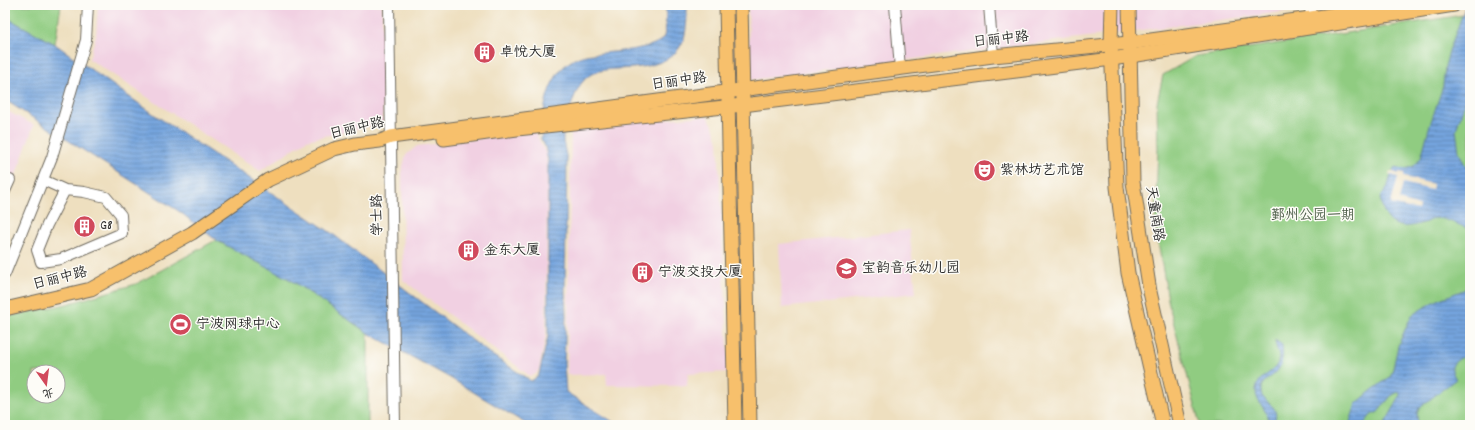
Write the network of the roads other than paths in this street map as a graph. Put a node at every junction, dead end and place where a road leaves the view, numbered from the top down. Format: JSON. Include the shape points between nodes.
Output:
{"nodes":[{"id":1,"x":88,"y":5,"type":"edge"},
{"id":2,"x":389,"y":5,"type":"edge"},
{"id":3,"x":726,"y":5,"type":"edge"},
{"id":4,"x":741,"y":5,"type":"edge"},
{"id":5,"x":895,"y":5,"type":"edge"},
{"id":6,"x":988,"y":5,"type":"edge"},
{"id":7,"x":1112,"y":5,"type":"edge"},
{"id":8,"x":1129,"y":5,"type":"edge"},
{"id":9,"x":1396,"y":5,"type":"edge"},
{"id":10,"x":1454,"y":5,"type":"edge"},
{"id":11,"x":1311,"y":12,"type":"edge"},
{"id":12,"x":1129,"y":42,"type":"junction"},
{"id":13,"x":1111,"y":45,"type":"junction"},
{"id":14,"x":993,"y":56,"type":"junction"},
{"id":15,"x":1129,"y":57,"type":"junction"},
{"id":16,"x":1112,"y":60,"type":"junction"},
{"id":17,"x":900,"y":69,"type":"junction"},
{"id":18,"x":743,"y":90,"type":"junction"},
{"id":19,"x":728,"y":92,"type":"junction"},
{"id":20,"x":743,"y":105,"type":"junction"},
{"id":21,"x":728,"y":107,"type":"junction"},
{"id":22,"x":587,"y":116,"type":"junction"},
{"id":23,"x":387,"y":141,"type":"junction"},
{"id":24,"x":10,"y":180,"type":"dead end"},
{"id":25,"x":43,"y":180,"type":"junction"},
{"id":26,"x":65,"y":190,"type":"junction"},
{"id":27,"x":5,"y":191,"type":"edge"},
{"id":28,"x":5,"y":274,"type":"edge"},
{"id":29,"x":5,"y":308,"type":"edge"},
{"id":30,"x":395,"y":425,"type":"edge"},
{"id":31,"x":735,"y":425,"type":"edge"},
{"id":32,"x":750,"y":425,"type":"edge"},
{"id":33,"x":1163,"y":425,"type":"edge"},
{"id":34,"x":1180,"y":425,"type":"edge"}],
"edges":[{"from":1,"to":25,"type":"street","via":[[86,40]]},
{"from":2,"to":23,"type":"street","name":"学士路"},
{"from":3,"to":19,"type":"main road"},
{"from":4,"to":18,"type":"main road"},
{"from":5,"to":17,"type":"street"},
{"from":6,"to":14,"type":"street"},
{"from":7,"to":13,"type":"main road"},
{"from":8,"to":12,"type":"main road","name":"天童南路"},
{"from":9,"to":11,"type":"main road","name":"日丽中路"},
{"from":10,"to":15,"type":"main road","name":"日丽中路"},
{"from":11,"to":12,"type":"main road","name":"日丽中路"},
{"from":12,"to":13,"type":"main road","name":"日丽中路"},
{"from":12,"to":15,"type":"main road","name":"天童南路"},
{"from":13,"to":14,"type":"main road","name":"日丽中路"},
{"from":13,"to":16,"type":"main road"},
{"from":14,"to":17,"type":"main road","name":"日丽中路"},
{"from":15,"to":16,"type":"main road","name":"日丽中路"},
{"from":15,"to":34,"type":"main road","name":"天童南路","via":[[1133,182],[1150,292]]},
{"from":16,"to":20,"type":"main road","name":"日丽中路"},
{"from":16,"to":33,"type":"main road","via":[[1117,187],[1128,273]]},
{"from":17,"to":18,"type":"main road","name":"日丽中路"},
{"from":18,"to":19,"type":"main road","name":"日丽中路"},
{"from":18,"to":20,"type":"main road"},
{"from":19,"to":21,"type":"main road"},
{"from":19,"to":22,"type":"main road","name":"日丽中路"},
{"from":20,"to":21,"type":"main road","name":"日丽中路"},
{"from":20,"to":32,"type":"main road"},
{"from":21,"to":22,"type":"main road","name":"日丽中路"},
{"from":21,"to":31,"type":"main road"},
{"from":22,"to":23,"type":"main road","name":"日丽中路"},
{"from":23,"to":29,"type":"main road","name":"日丽中路","via":[[334,149],[268,180],[192,233],[91,289]]},
{"from":23,"to":30,"type":"street","name":"学士路","via":[[393,268]]},
{"from":24,"to":27,"type":"street"},
{"from":25,"to":26,"type":"street"},
{"from":25,"to":28,"type":"street"},
{"from":26,"to":26,"type":"street","via":[[106,197],[121,215],[122,233],[61,259],[42,262],[36,250]]}]}
